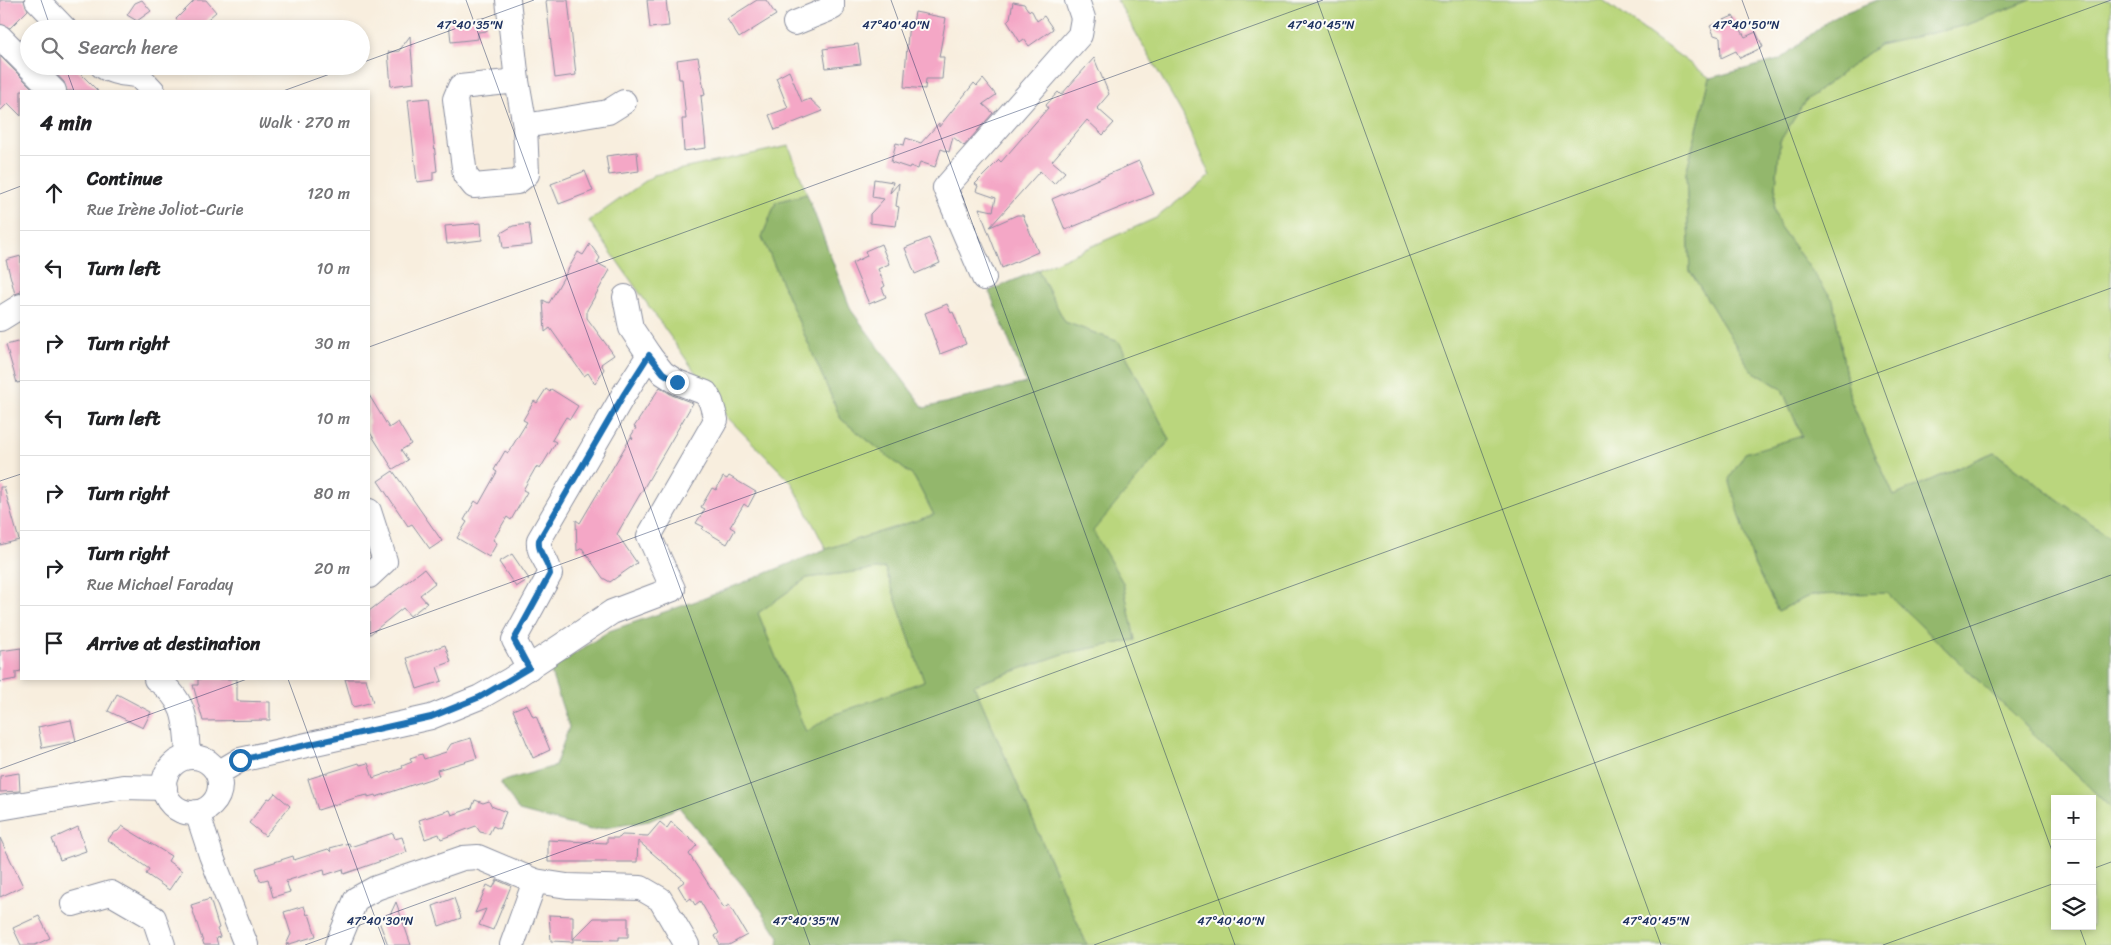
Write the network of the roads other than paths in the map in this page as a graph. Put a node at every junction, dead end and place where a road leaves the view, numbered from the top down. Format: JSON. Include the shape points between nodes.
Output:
{"nodes":[{"id":1,"x":37,"y":0,"type":"edge"},
{"id":2,"x":508,"y":0,"type":"edge"},
{"id":3,"x":832,"y":0,"type":"edge"},
{"id":4,"x":1077,"y":0,"type":"edge"},
{"id":5,"x":56,"y":20,"type":"edge"},
{"id":6,"x":795,"y":24,"type":"dead end"},
{"id":7,"x":0,"y":37,"type":"edge"},
{"id":8,"x":20,"y":57,"type":"edge"},
{"id":9,"x":38,"y":75,"type":"edge"},
{"id":10,"x":138,"y":75,"type":"edge"},
{"id":11,"x":517,"y":81,"type":"junction"},
{"id":12,"x":53,"y":90,"type":"edge"},
{"id":13,"x":151,"y":90,"type":"edge"},
{"id":14,"x":624,"y":102,"type":"dead end"},
{"id":15,"x":524,"y":126,"type":"junction"},
{"id":16,"x":984,"y":278,"type":"dead end"},
{"id":17,"x":625,"y":297,"type":"dead end"},
{"id":18,"x":20,"y":307,"type":"edge"},
{"id":19,"x":0,"y":319,"type":"edge"},
{"id":20,"x":649,"y":355,"type":"junction"},
{"id":21,"x":370,"y":514,"type":"edge"},
{"id":22,"x":370,"y":575,"type":"edge"},
{"id":23,"x":529,"y":668,"type":"junction"},
{"id":24,"x":157,"y":680,"type":"edge"},
{"id":25,"x":188,"y":757,"type":"junction"},
{"id":26,"x":218,"y":773,"type":"junction"},
{"id":27,"x":164,"y":788,"type":"junction"},
{"id":28,"x":0,"y":808,"type":"edge"},
{"id":29,"x":197,"y":812,"type":"junction"},
{"id":30,"x":535,"y":881,"type":"junction"},
{"id":31,"x":73,"y":904,"type":"dead end"},
{"id":32,"x":163,"y":945,"type":"edge"},
{"id":33,"x":246,"y":945,"type":"edge"},
{"id":34,"x":337,"y":945,"type":"edge"},
{"id":35,"x":512,"y":945,"type":"edge"},
{"id":36,"x":687,"y":945,"type":"edge"}],
"edges":[{"from":1,"to":5,"type":"street"},
{"from":2,"to":11,"type":"street"},
{"from":3,"to":6,"type":"street","via":[[832,8]]},
{"from":4,"to":16,"type":"street","via":[[1083,18],[1080,35],[945,188]]},
{"from":7,"to":8,"type":"street"},
{"from":9,"to":12,"type":"street"},
{"from":10,"to":13,"type":"street"},
{"from":11,"to":15,"type":"street"},
{"from":11,"to":15,"type":"street","via":[[460,87],[456,99],[465,175],[474,186],[517,182],[527,174]]},
{"from":14,"to":15,"type":"street","via":[[608,112]]},
{"from":17,"to":20,"type":"street","via":[[630,328]]},
{"from":18,"to":19,"type":"street"},
{"from":20,"to":23,"type":"street","via":[[539,540],[538,548],[550,574],[514,640]]},
{"from":20,"to":23,"type":"street","via":[[663,373],[706,394],[716,420],[649,536],[673,589],[612,612]]},
{"from":21,"to":22,"type":"street","via":[[385,561]]},
{"from":23,"to":26,"type":"street","via":[[480,697],[431,717],[240,760]]},
{"from":24,"to":25,"type":"street","via":[[181,704],[187,725]]},
{"from":25,"to":26,"type":"street","via":[[206,760]]},
{"from":25,"to":27,"type":"street","via":[[168,771]]},
{"from":26,"to":29,"type":"street","via":[[220,790],[217,798],[205,810]]},
{"from":27,"to":28,"type":"street","via":[[123,787]]},
{"from":27,"to":29,"type":"street","via":[[179,810]]},
{"from":29,"to":33,"type":"street"},
{"from":30,"to":34,"type":"street","via":[[478,857],[463,858],[356,898]]},
{"from":30,"to":35,"type":"street"},
{"from":30,"to":36,"type":"street","via":[[567,886],[641,888],[660,899]]},
{"from":31,"to":32,"type":"street","via":[[111,893],[154,918]]}]}
